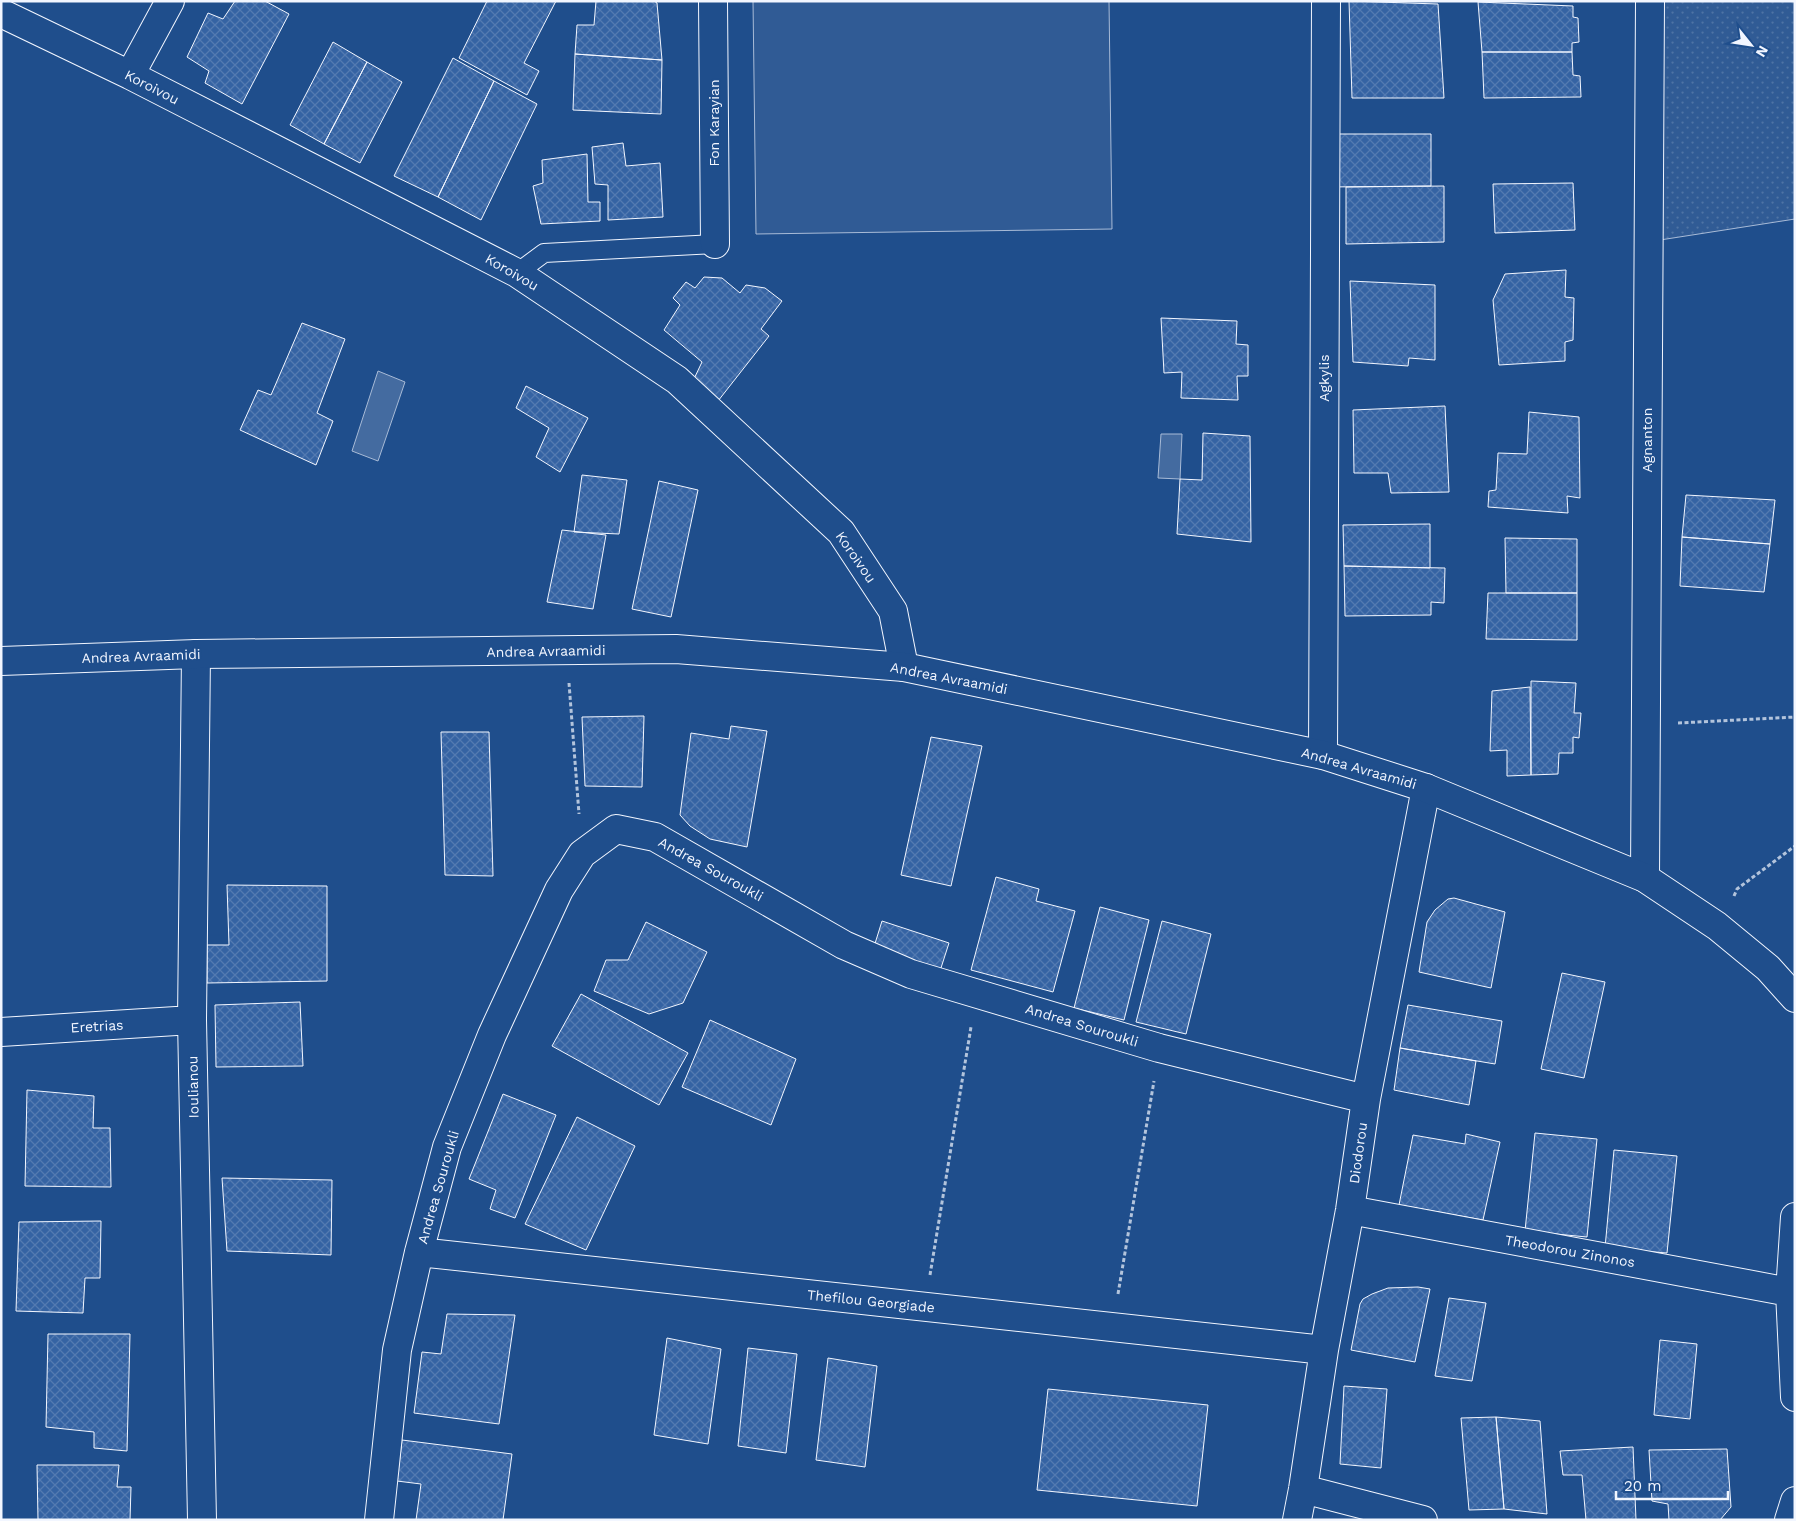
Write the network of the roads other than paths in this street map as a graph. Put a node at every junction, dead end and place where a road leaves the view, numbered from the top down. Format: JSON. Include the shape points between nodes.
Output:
{"nodes":[{"id":1,"x":170,"y":1,"type":"edge"},
{"id":2,"x":713,"y":1,"type":"edge"},
{"id":3,"x":1326,"y":1,"type":"edge"},
{"id":4,"x":1650,"y":1,"type":"edge"},
{"id":5,"x":1,"y":13,"type":"edge"},
{"id":6,"x":130,"y":75,"type":"junction"},
{"id":7,"x":714,"y":244,"type":"joint"},
{"id":8,"x":516,"y":273,"type":"junction"},
{"id":9,"x":196,"y":654,"type":"junction"},
{"id":10,"x":1,"y":661,"type":"edge"},
{"id":11,"x":904,"y":667,"type":"junction"},
{"id":12,"x":1323,"y":755,"type":"junction"},
{"id":13,"x":1426,"y":788,"type":"junction"},
{"id":14,"x":1645,"y":878,"type":"junction"},
{"id":15,"x":1795,"y":998,"type":"edge"},
{"id":16,"x":192,"y":1020,"type":"junction"},
{"id":17,"x":1,"y":1032,"type":"edge"},
{"id":18,"x":1366,"y":1099,"type":"junction"},
{"id":19,"x":1350,"y":1210,"type":"junction"},
{"id":20,"x":1795,"y":1217,"type":"edge"},
{"id":21,"x":420,"y":1252,"type":"junction"},
{"id":22,"x":1790,"y":1292,"type":"junction"},
{"id":23,"x":1324,"y":1350,"type":"junction"},
{"id":24,"x":1795,"y":1397,"type":"edge"},
{"id":25,"x":1303,"y":1489,"type":"junction"},
{"id":26,"x":1795,"y":1501,"type":"edge"},
{"id":27,"x":202,"y":1520,"type":"edge"},
{"id":28,"x":379,"y":1520,"type":"edge"},
{"id":29,"x":1297,"y":1520,"type":"edge"},
{"id":30,"x":1423,"y":1520,"type":"edge"},
{"id":31,"x":1789,"y":1520,"type":"edge"}],
"edges":[{"from":1,"to":6,"type":"street"},
{"from":2,"to":7,"type":"street","name":"Fon Karayian"},
{"from":3,"to":12,"type":"street","name":"Agkylis"},
{"from":4,"to":14,"type":"street","name":"Agnanton"},
{"from":5,"to":6,"type":"street","name":"Koroivou"},
{"from":6,"to":8,"type":"street","name":"Koroivou"},
{"from":7,"to":8,"type":"lane","via":[[544,254]]},
{"from":8,"to":11,"type":"street","name":"Koroivou","via":[[677,380],[841,532],[893,611]]},
{"from":9,"to":10,"type":"street","name":"Andrea Avraamidi"},
{"from":9,"to":11,"type":"street","name":"Andrea Avraamidi","via":[[676,649]]},
{"from":9,"to":16,"type":"street","name":"Ioulianou"},
{"from":11,"to":12,"type":"street","name":"Andrea Avraamidi"},
{"from":12,"to":13,"type":"street","name":"Andrea Avraamidi"},
{"from":13,"to":14,"type":"street","name":"Andrea Avraamidi"},
{"from":13,"to":18,"type":"street","name":"Diodorou"},
{"from":14,"to":15,"type":"street","name":"Andrea Avraamidi","via":[[1717,926],[1768,968]]},
{"from":16,"to":17,"type":"street","name":"Eretrias"},
{"from":16,"to":27,"type":"street","name":"Ioulianou"},
{"from":18,"to":19,"type":"street","name":"Diodorou"},
{"from":18,"to":21,"type":"street","name":"Andrea Souroukli","via":[[1159,1048],[911,974],[844,945],[654,837],[616,829],[582,854],[559,890],[492,1035],[446,1147]]},
{"from":19,"to":22,"type":"street","name":"Theodorou Zinonos"},
{"from":19,"to":23,"type":"street","name":"Diodorou"},
{"from":20,"to":22,"type":"street"},
{"from":21,"to":23,"type":"street","name":"Thefilou Georgiade"},
{"from":21,"to":28,"type":"street","name":"Andrea Souroukli","via":[[397,1350]]},
{"from":22,"to":24,"type":"street"},
{"from":23,"to":25,"type":"street","name":"Diodorou"},
{"from":25,"to":29,"type":"street","name":"Diodorou"},
{"from":25,"to":30,"type":"street"},
{"from":26,"to":31,"type":"street"}]}
